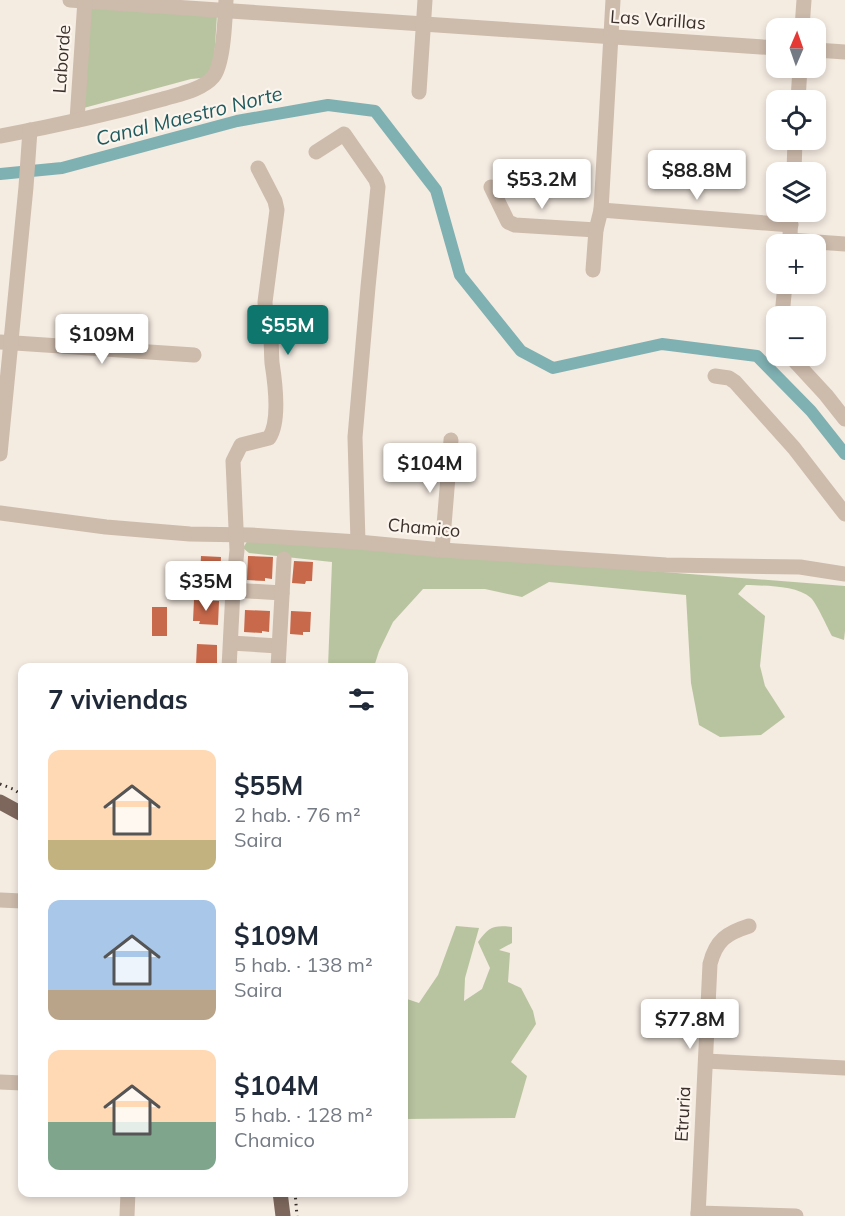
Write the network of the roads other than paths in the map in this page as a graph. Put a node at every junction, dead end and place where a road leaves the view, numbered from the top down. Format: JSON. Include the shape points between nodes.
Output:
{"nodes":[{"id":1,"x":80,"y":0,"type":"edge"},
{"id":2,"x":425,"y":0,"type":"edge"},
{"id":3,"x":613,"y":0,"type":"edge"},
{"id":4,"x":804,"y":0,"type":"edge"},
{"id":5,"x":225,"y":5,"type":"edge"},
{"id":6,"x":803,"y":18,"type":"edge"},
{"id":7,"x":424,"y":24,"type":"junction"},
{"id":8,"x":611,"y":36,"type":"junction"},
{"id":9,"x":766,"y":47,"type":"edge"},
{"id":10,"x":826,"y":51,"type":"edge"},
{"id":11,"x":845,"y":52,"type":"edge"},
{"id":12,"x":419,"y":92,"type":"dead end"},
{"id":13,"x":77,"y":120,"type":"junction"},
{"id":14,"x":30,"y":130,"type":"junction"},
{"id":15,"x":0,"y":136,"type":"edge"},
{"id":16,"x":316,"y":152,"type":"dead end"},
{"id":17,"x":258,"y":168,"type":"dead end"},
{"id":18,"x":491,"y":187,"type":"dead end"},
{"id":19,"x":601,"y":210,"type":"junction"},
{"id":20,"x":596,"y":230,"type":"junction"},
{"id":21,"x":790,"y":230,"type":"edge"},
{"id":22,"x":845,"y":244,"type":"edge"},
{"id":23,"x":593,"y":270,"type":"dead end"},
{"id":24,"x":6,"y":342,"type":"edge"},
{"id":25,"x":194,"y":355,"type":"dead end"},
{"id":26,"x":799,"y":366,"type":"edge"},
{"id":27,"x":715,"y":376,"type":"dead end"},
{"id":28,"x":845,"y":419,"type":"edge"},
{"id":29,"x":451,"y":440,"type":"dead end"},
{"id":30,"x":0,"y":454,"type":"edge"},
{"id":31,"x":0,"y":513,"type":"edge"},
{"id":32,"x":845,"y":514,"type":"edge"},
{"id":33,"x":237,"y":535,"type":"junction"},
{"id":34,"x":358,"y":542,"type":"junction"},
{"id":35,"x":442,"y":550,"type":"junction"},
{"id":36,"x":284,"y":559,"type":"dead end"},
{"id":37,"x":845,"y":574,"type":"edge"},
{"id":38,"x":233,"y":591,"type":"junction"},
{"id":39,"x":282,"y":593,"type":"junction"},
{"id":40,"x":231,"y":643,"type":"junction"},
{"id":41,"x":278,"y":646,"type":"junction"},
{"id":42,"x":229,"y":663,"type":"edge"},
{"id":43,"x":278,"y":663,"type":"edge"},
{"id":44,"x":0,"y":802,"type":"edge"},
{"id":45,"x":18,"y":812,"type":"edge"},
{"id":46,"x":0,"y":900,"type":"edge"},
{"id":47,"x":18,"y":901,"type":"edge"},
{"id":48,"x":749,"y":926,"type":"dead end"},
{"id":49,"x":706,"y":1061,"type":"junction"},
{"id":50,"x":845,"y":1068,"type":"edge"},
{"id":51,"x":0,"y":1082,"type":"edge"},
{"id":52,"x":18,"y":1083,"type":"edge"},
{"id":53,"x":128,"y":1197,"type":"edge"},
{"id":54,"x":281,"y":1197,"type":"edge"},
{"id":55,"x":698,"y":1215,"type":"edge"},
{"id":56,"x":127,"y":1216,"type":"edge"},
{"id":57,"x":283,"y":1216,"type":"edge"},
{"id":58,"x":796,"y":1216,"type":"edge"}],
"edges":[{"from":1,"to":5,"type":"street","name":"Las Varillas"},
{"from":1,"to":13,"type":"street","name":"Laborde"},
{"from":2,"to":7,"type":"street"},
{"from":3,"to":8,"type":"street"},
{"from":4,"to":6,"type":"street"},
{"from":5,"to":7,"type":"street","name":"Las Varillas"},
{"from":5,"to":13,"type":"street","via":[[218,68],[203,85]]},
{"from":7,"to":8,"type":"street","name":"Las Varillas"},
{"from":7,"to":12,"type":"street"},
{"from":8,"to":9,"type":"street","name":"Las Varillas"},
{"from":8,"to":19,"type":"street"},
{"from":10,"to":11,"type":"street"},
{"from":13,"to":14,"type":"street"},
{"from":14,"to":15,"type":"street"},
{"from":14,"to":24,"type":"street"},
{"from":16,"to":34,"type":"street","via":[[344,134],[378,187],[355,437]]},
{"from":17,"to":33,"type":"street","via":[[277,210],[265,302],[276,383],[269,438],[241,445],[233,461]]},
{"from":18,"to":20,"type":"street","via":[[508,222],[515,225]]},
{"from":19,"to":20,"type":"street"},
{"from":19,"to":21,"type":"street"},
{"from":20,"to":23,"type":"street"},
{"from":21,"to":22,"type":"street"},
{"from":24,"to":25,"type":"street"},
{"from":24,"to":30,"type":"street"},
{"from":26,"to":28,"type":"street"},
{"from":27,"to":32,"type":"street","via":[[735,382],[794,448]]},
{"from":29,"to":35,"type":"street"},
{"from":31,"to":33,"type":"street","name":"Chamico","via":[[106,527]]},
{"from":33,"to":34,"type":"street","name":"Chamico"},
{"from":33,"to":38,"type":"street"},
{"from":34,"to":35,"type":"street","name":"Chamico"},
{"from":35,"to":37,"type":"street","name":"Chamico","via":[[666,565],[800,567]]},
{"from":36,"to":39,"type":"street"},
{"from":38,"to":39,"type":"street"},
{"from":38,"to":40,"type":"street"},
{"from":39,"to":41,"type":"street"},
{"from":40,"to":41,"type":"street"},
{"from":40,"to":42,"type":"street"},
{"from":41,"to":43,"type":"street"},
{"from":44,"to":45,"type":"main road"},
{"from":46,"to":47,"type":"street"},
{"from":48,"to":49,"type":"street","name":"Etruria","via":[[733,931],[713,953]]},
{"from":49,"to":50,"type":"street"},
{"from":49,"to":55,"type":"street","name":"Etruria"},
{"from":51,"to":52,"type":"street"},
{"from":53,"to":56,"type":"street"},
{"from":54,"to":57,"type":"main road"},
{"from":55,"to":58,"type":"street"}]}
